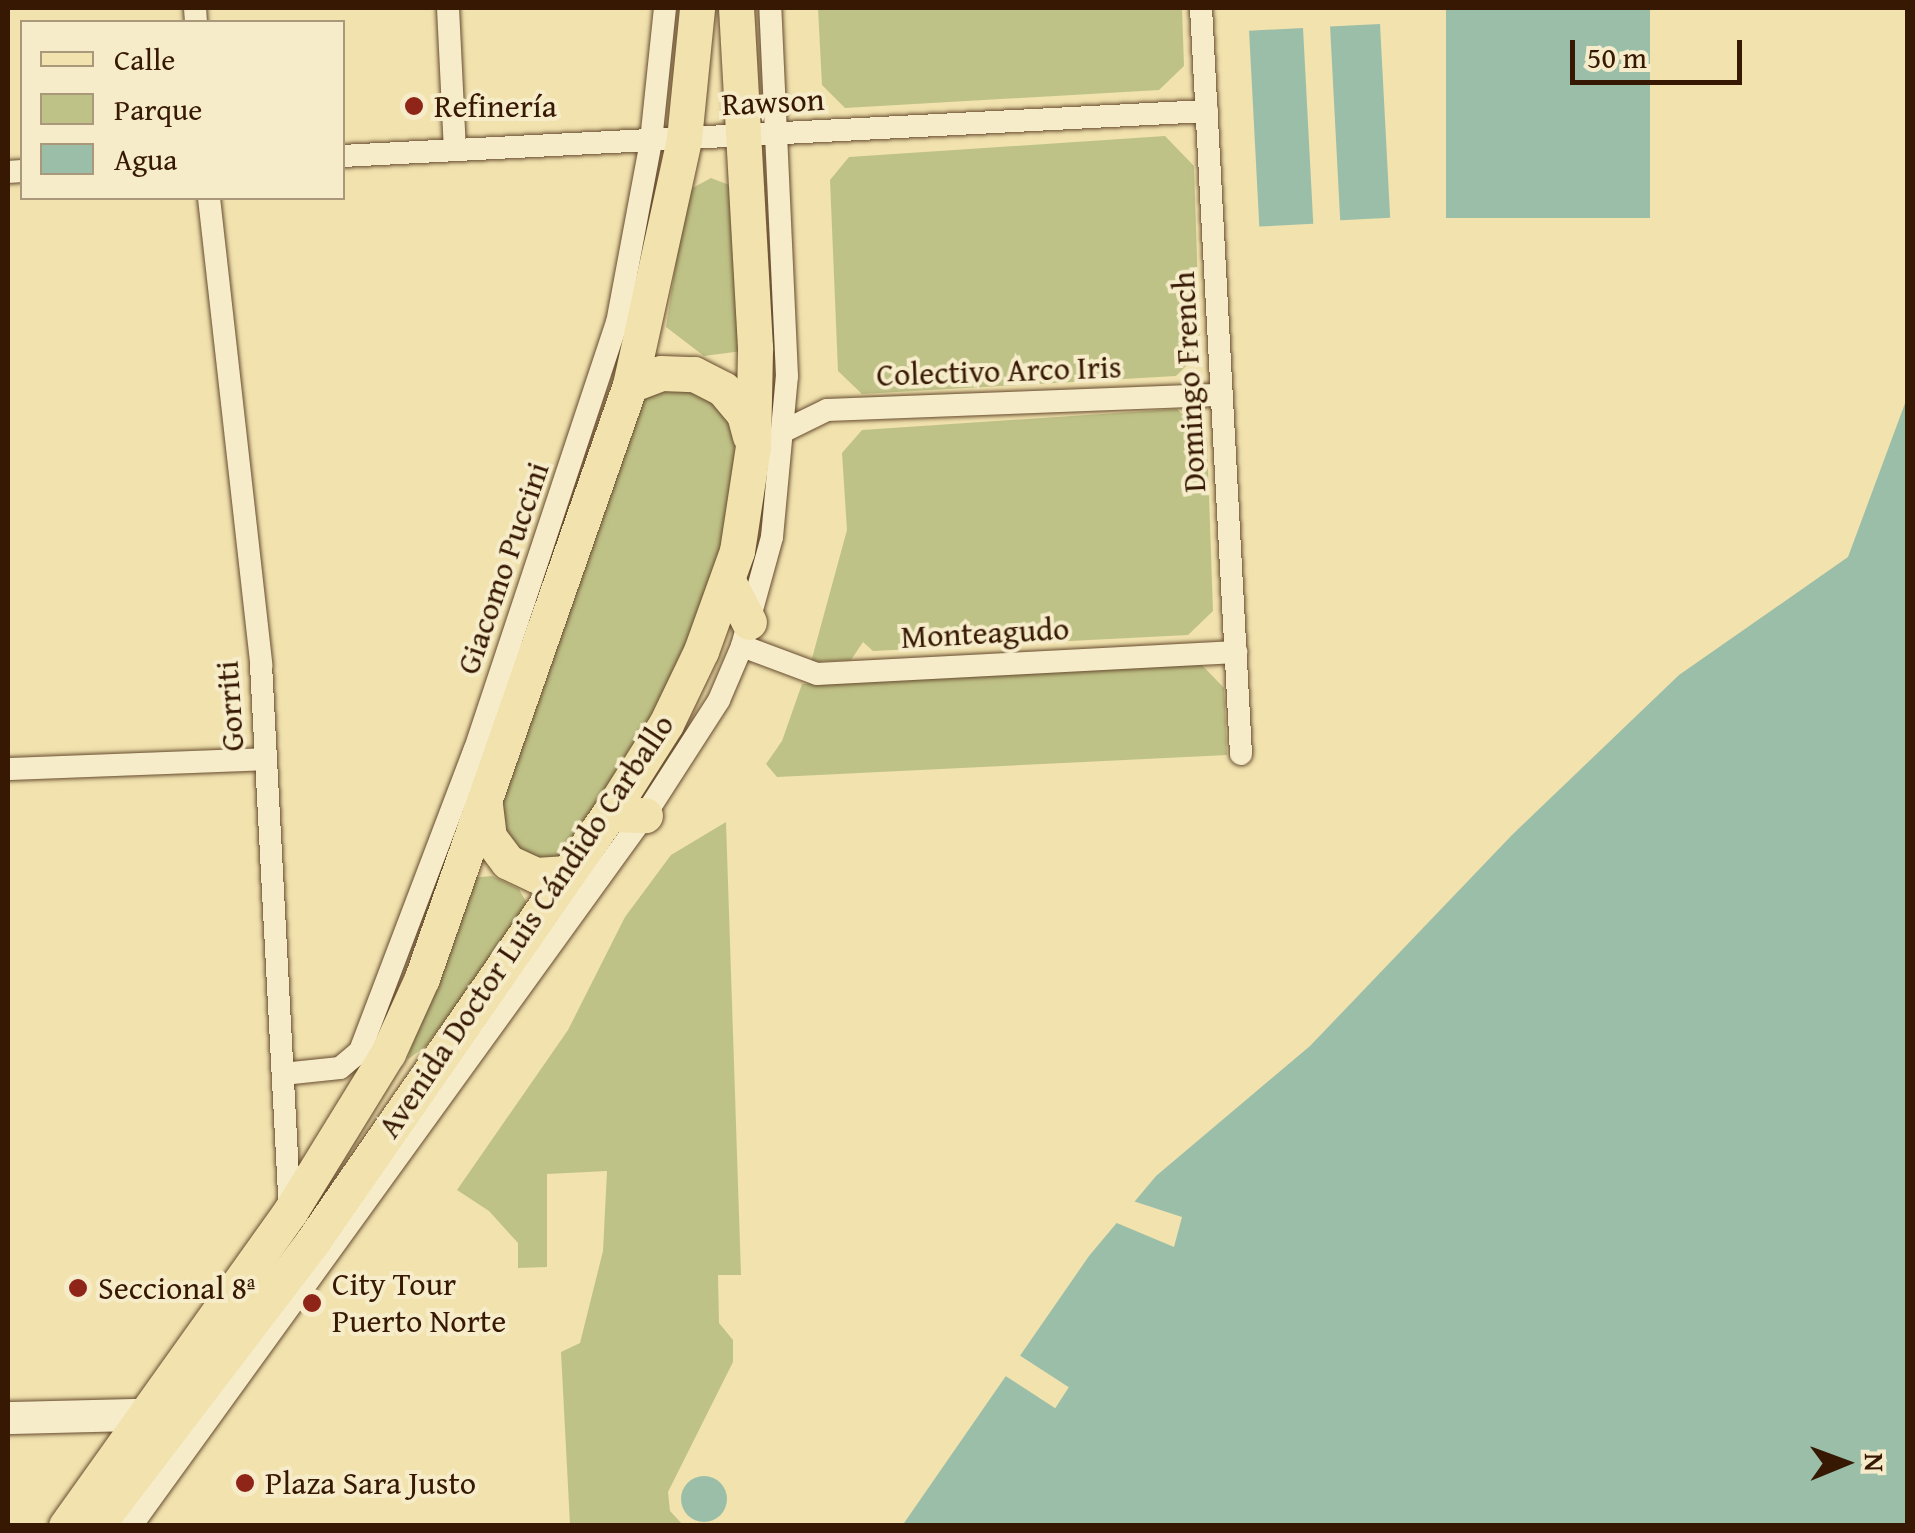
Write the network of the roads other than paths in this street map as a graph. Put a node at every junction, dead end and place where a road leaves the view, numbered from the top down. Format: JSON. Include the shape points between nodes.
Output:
{"nodes":[{"id":1,"x":448,"y":8,"type":"edge"},
{"id":2,"x":665,"y":8,"type":"edge"},
{"id":3,"x":696,"y":8,"type":"edge"},
{"id":4,"x":736,"y":8,"type":"edge"},
{"id":5,"x":770,"y":8,"type":"edge"},
{"id":6,"x":1201,"y":8,"type":"edge"},
{"id":7,"x":1206,"y":111,"type":"junction"},
{"id":8,"x":779,"y":134,"type":"junction"},
{"id":9,"x":742,"y":136,"type":"junction"},
{"id":10,"x":668,"y":140,"type":"junction"},
{"id":11,"x":454,"y":150,"type":"junction"},
{"id":12,"x":345,"y":156,"type":"edge"},
{"id":13,"x":209,"y":200,"type":"edge"},
{"id":14,"x":650,"y":308,"type":"junction"},
{"id":15,"x":616,"y":323,"type":"junction"},
{"id":16,"x":630,"y":385,"type":"junction"},
{"id":17,"x":1222,"y":395,"type":"junction"},
{"id":18,"x":769,"y":439,"type":"junction"},
{"id":19,"x":728,"y":581,"type":"junction"},
{"id":20,"x":746,"y":634,"type":"junction"},
{"id":21,"x":1236,"y":652,"type":"junction"},
{"id":22,"x":1241,"y":754,"type":"dead end"},
{"id":23,"x":266,"y":759,"type":"junction"},
{"id":24,"x":8,"y":769,"type":"edge"},
{"id":25,"x":486,"y":806,"type":"junction"},
{"id":26,"x":610,"y":814,"type":"junction"},
{"id":27,"x":645,"y":814,"type":"junction"},
{"id":28,"x":567,"y":873,"type":"junction"},
{"id":29,"x":282,"y":1074,"type":"junction"},
{"id":30,"x":290,"y":1212,"type":"junction"},
{"id":31,"x":213,"y":1412,"type":"junction"},
{"id":32,"x":177,"y":1414,"type":"junction"},
{"id":33,"x":142,"y":1415,"type":"junction"},
{"id":34,"x":8,"y":1418,"type":"edge"},
{"id":35,"x":66,"y":1526,"type":"edge"},
{"id":36,"x":96,"y":1526,"type":"edge"},
{"id":37,"x":132,"y":1526,"type":"edge"}],
"edges":[{"from":1,"to":11,"type":"street"},
{"from":2,"to":10,"type":"street","name":"Giacomo Puccini"},
{"from":3,"to":10,"type":"main road","name":"Avenida Doctor Luis Cándido Carballo"},
{"from":4,"to":9,"type":"main road","name":"Avenida Doctor Luis Cándido Carballo"},
{"from":5,"to":8,"type":"street","name":"Avenida Doctor Luis Cándido Carballo"},
{"from":6,"to":7,"type":"street","name":"Domingo French"},
{"from":7,"to":8,"type":"street","name":"Rawson"},
{"from":7,"to":17,"type":"street","name":"Domingo French"},
{"from":8,"to":9,"type":"street","name":"Rawson"},
{"from":8,"to":18,"type":"street","name":"Avenida Doctor Luis Cándido Carballo"},
{"from":9,"to":10,"type":"street","name":"Rawson"},
{"from":9,"to":18,"type":"main road","name":"Avenida Doctor Luis Cándido Carballo"},
{"from":10,"to":11,"type":"street","name":"Rawson"},
{"from":10,"to":14,"type":"main road","name":"Avenida Doctor Luis Cándido Carballo"},
{"from":10,"to":15,"type":"street","name":"Giacomo Puccini"},
{"from":11,"to":12,"type":"street","name":"Rawson"},
{"from":13,"to":23,"type":"street","name":"Gorriti"},
{"from":14,"to":15,"type":"main road"},
{"from":14,"to":16,"type":"main road","name":"Avenida Doctor Luis Cándido Carballo"},
{"from":15,"to":29,"type":"street","name":"Giacomo Puccini","via":[[475,749],[360,1052],[340,1068]]},
{"from":16,"to":18,"type":"main road","via":[[661,373],[708,381]]},
{"from":16,"to":25,"type":"main road","name":"Avenida Doctor Luis Cándido Carballo"},
{"from":17,"to":18,"type":"street","name":"Colectivo Arco Iris","via":[[827,410]]},
{"from":17,"to":21,"type":"street","name":"Domingo French"},
{"from":18,"to":19,"type":"main road","name":"Avenida Doctor Luis Cándido Carballo"},
{"from":18,"to":20,"type":"street","name":"Avenida Doctor Luis Cándido Carballo","via":[[772,537]]},
{"from":19,"to":20,"type":"main road"},
{"from":19,"to":26,"type":"main road","name":"Avenida Doctor Luis Cándido Carballo","via":[[666,724]]},
{"from":20,"to":21,"type":"street","name":"Monteagudo","via":[[816,674]]},
{"from":20,"to":27,"type":"street","name":"Avenida Doctor Luis Cándido Carballo","via":[[719,700]]},
{"from":21,"to":22,"type":"street","name":"Domingo French"},
{"from":23,"to":24,"type":"street"},
{"from":23,"to":29,"type":"street","name":"Gorriti"},
{"from":25,"to":28,"type":"main road","via":[[490,837],[508,862],[536,875]]},
{"from":25,"to":30,"type":"main road","name":"Avenida Doctor Luis Cándido Carballo","via":[[388,1052]]},
{"from":26,"to":27,"type":"main road"},
{"from":26,"to":28,"type":"main road","name":"Avenida Doctor Luis Cándido Carballo"},
{"from":27,"to":31,"type":"street","name":"Avenida Doctor Luis Cándido Carballo"},
{"from":28,"to":32,"type":"main road","name":"Avenida Doctor Luis Cándido Carballo","via":[[313,1242]]},
{"from":29,"to":30,"type":"street","name":"Gorriti"},
{"from":30,"to":33,"type":"main road","name":"Avenida Doctor Luis Cándido Carballo"},
{"from":31,"to":32,"type":"street"},
{"from":31,"to":37,"type":"street","name":"Avenida Doctor Luis Cándido Carballo"},
{"from":32,"to":33,"type":"main road"},
{"from":32,"to":36,"type":"main road","name":"Avenida Doctor Luis Cándido Carballo"},
{"from":33,"to":34,"type":"main road"},
{"from":33,"to":35,"type":"main road","name":"Avenida Doctor Luis Cándido Carballo"}]}
